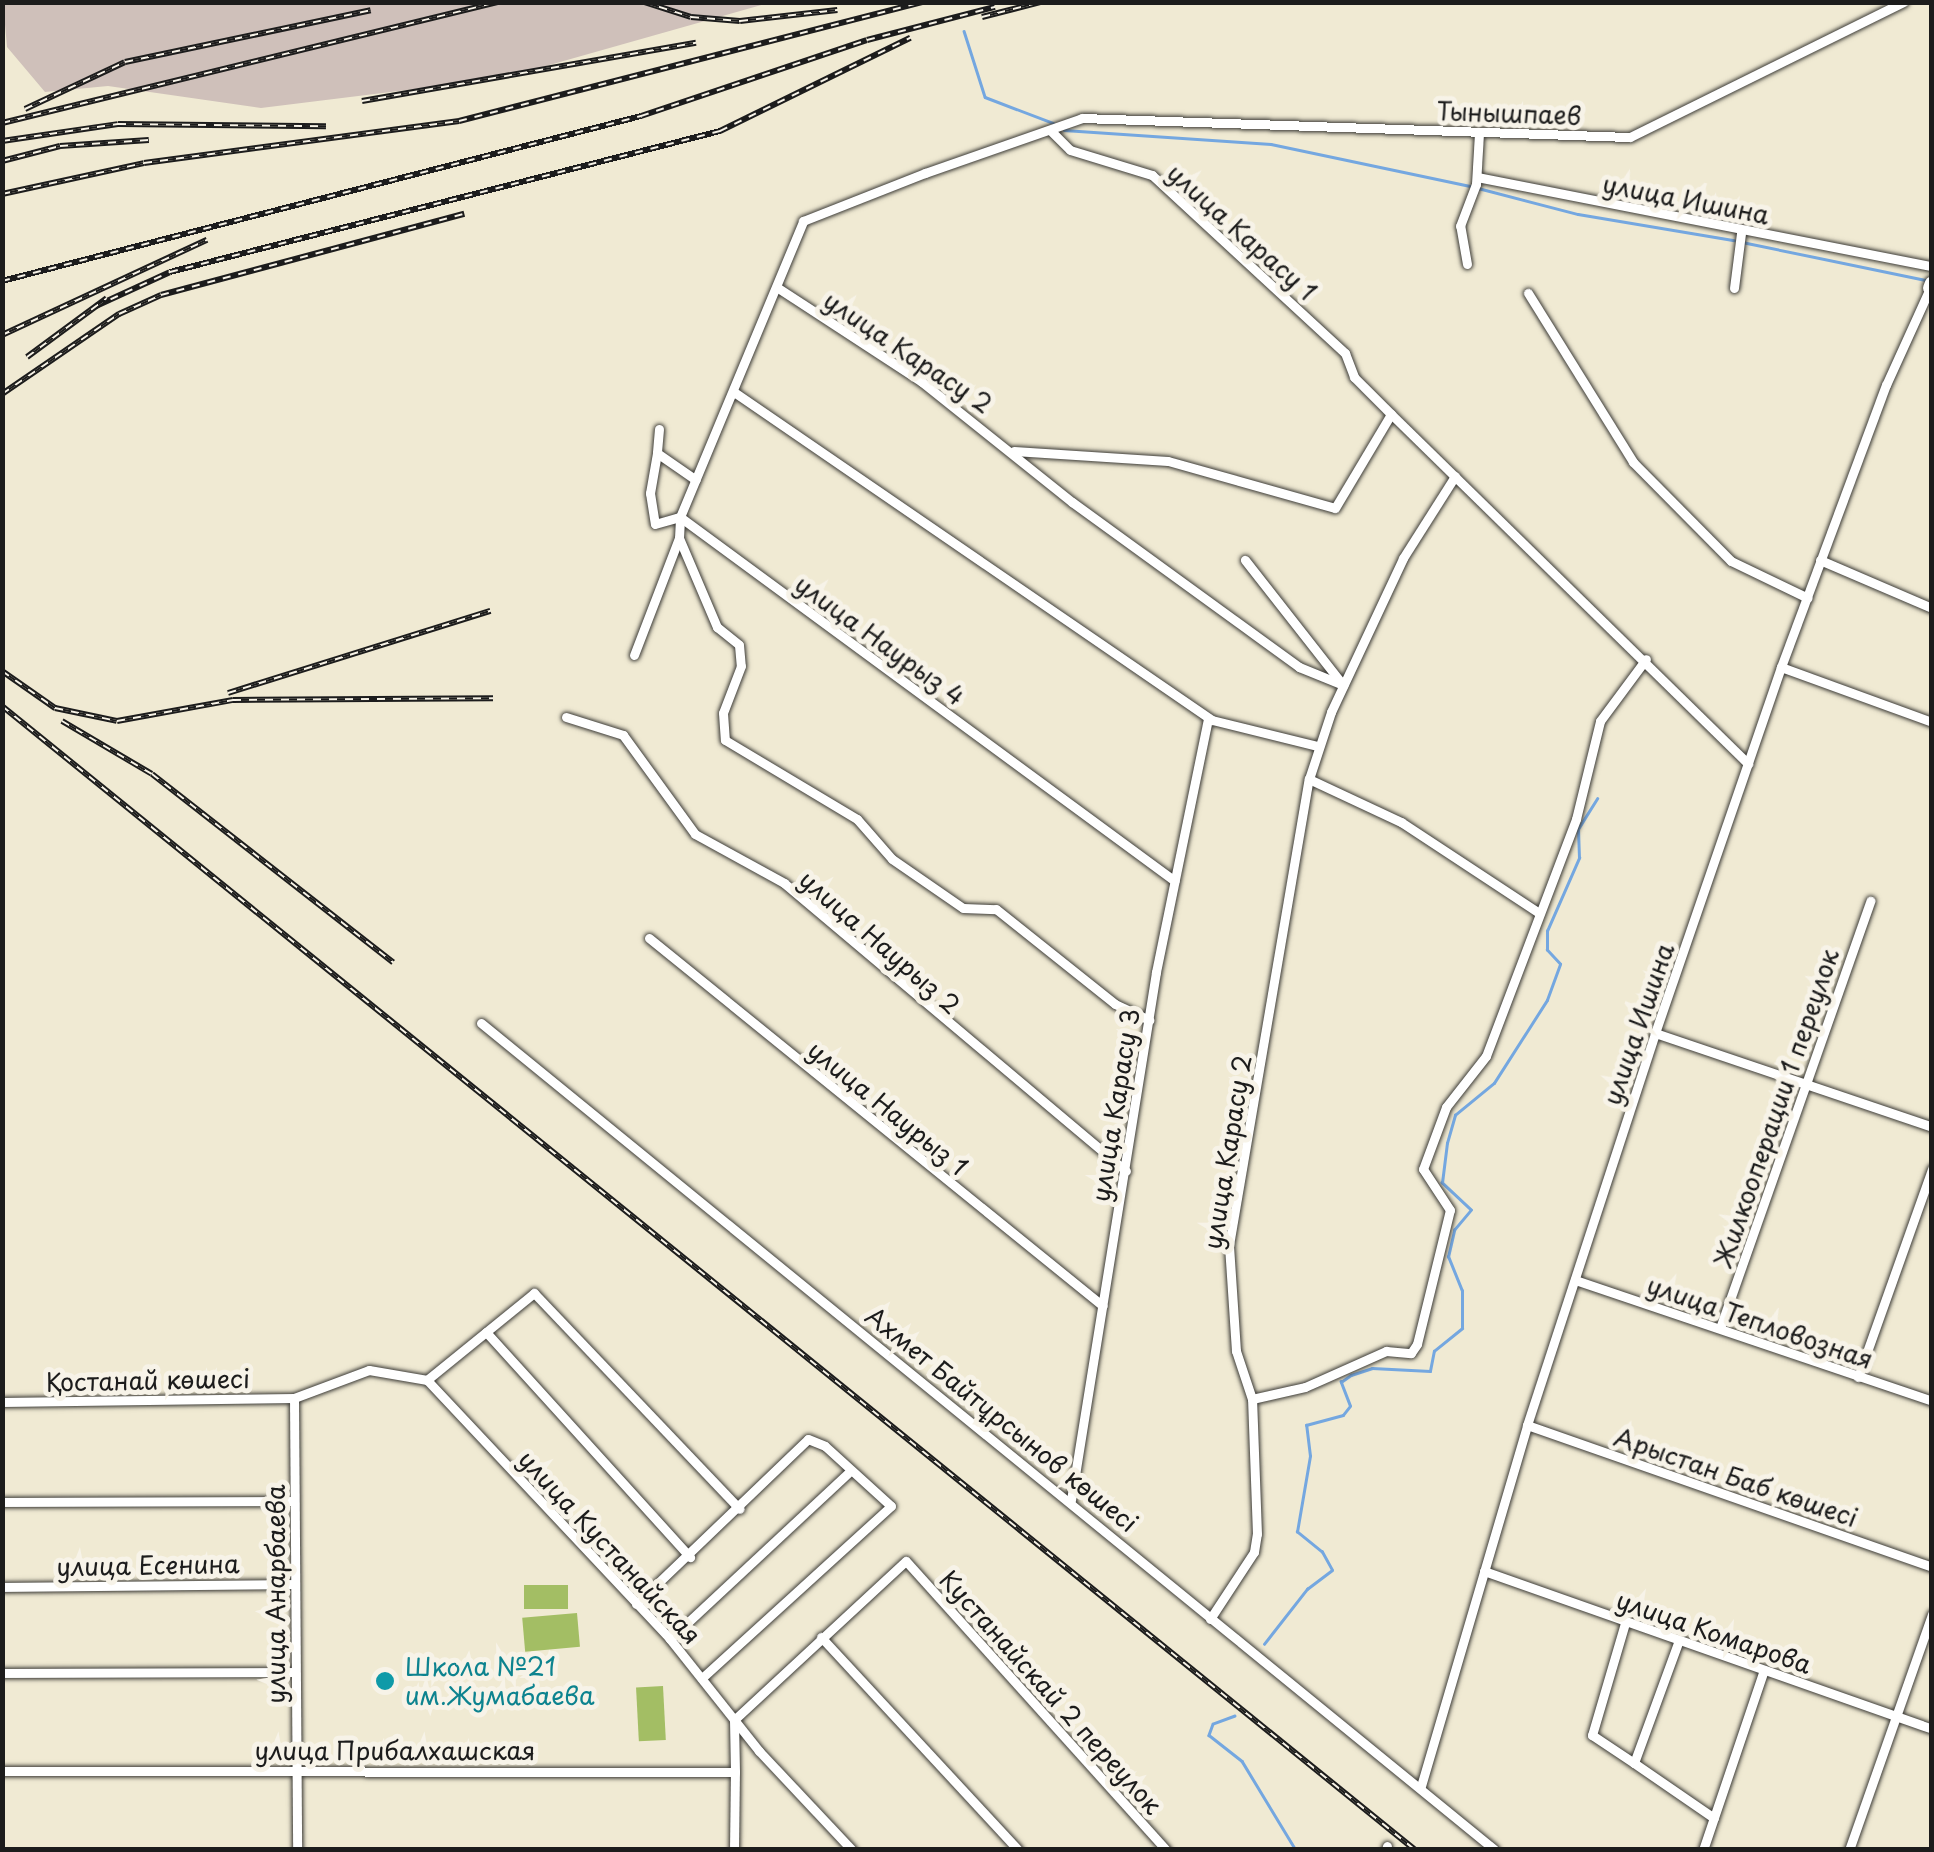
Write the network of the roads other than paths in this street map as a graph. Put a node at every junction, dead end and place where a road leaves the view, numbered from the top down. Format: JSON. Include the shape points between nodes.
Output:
{"nodes":[{"id":1,"x":1903,"y":2,"type":"edge"},
{"id":2,"x":1052,"y":132,"type":"junction"},
{"id":3,"x":1479,"y":134,"type":"junction"},
{"id":4,"x":1477,"y":181,"type":"junction"},
{"id":5,"x":1742,"y":232,"type":"junction"},
{"id":6,"x":1467,"y":264,"type":"dead end"},
{"id":7,"x":1932,"y":266,"type":"edge"},
{"id":8,"x":1930,"y":286,"type":"edge"},
{"id":9,"x":778,"y":288,"type":"junction"},
{"id":10,"x":1734,"y":288,"type":"dead end"},
{"id":11,"x":1528,"y":293,"type":"dead end"},
{"id":12,"x":734,"y":392,"type":"junction"},
{"id":13,"x":1391,"y":414,"type":"junction"},
{"id":14,"x":659,"y":429,"type":"dead end"},
{"id":15,"x":1014,"y":451,"type":"junction"},
{"id":16,"x":657,"y":453,"type":"junction"},
{"id":17,"x":1455,"y":476,"type":"junction"},
{"id":18,"x":696,"y":480,"type":"junction"},
{"id":19,"x":680,"y":517,"type":"junction"},
{"id":20,"x":679,"y":538,"type":"junction"},
{"id":21,"x":1246,"y":560,"type":"dead end"},
{"id":22,"x":1820,"y":560,"type":"junction"},
{"id":23,"x":1808,"y":598,"type":"junction"},
{"id":24,"x":1932,"y":608,"type":"edge"},
{"id":25,"x":634,"y":655,"type":"dead end"},
{"id":26,"x":1646,"y":659,"type":"junction"},
{"id":27,"x":1781,"y":666,"type":"junction"},
{"id":28,"x":1343,"y":685,"type":"junction"},
{"id":29,"x":566,"y":717,"type":"dead end"},
{"id":30,"x":1208,"y":718,"type":"junction"},
{"id":31,"x":1932,"y":722,"type":"edge"},
{"id":32,"x":1317,"y":746,"type":"junction"},
{"id":33,"x":1748,"y":764,"type":"junction"},
{"id":34,"x":1309,"y":779,"type":"junction"},
{"id":35,"x":1175,"y":881,"type":"junction"},
{"id":36,"x":1870,"y":901,"type":"dead end"},
{"id":37,"x":1539,"y":913,"type":"junction"},
{"id":38,"x":650,"y":938,"type":"dead end"},
{"id":39,"x":1150,"y":1020,"type":"junction"},
{"id":40,"x":480,"y":1023,"type":"dead end"},
{"id":41,"x":1655,"y":1033,"type":"junction"},
{"id":42,"x":1806,"y":1082,"type":"junction"},
{"id":43,"x":1932,"y":1127,"type":"edge"},
{"id":44,"x":1932,"y":1169,"type":"edge"},
{"id":45,"x":1126,"y":1171,"type":"junction"},
{"id":46,"x":1576,"y":1280,"type":"junction"},
{"id":47,"x":1103,"y":1306,"type":"junction"},
{"id":48,"x":1720,"y":1328,"type":"junction"},
{"id":49,"x":486,"y":1332,"type":"junction"},
{"id":50,"x":1858,"y":1377,"type":"junction"},
{"id":51,"x":427,"y":1380,"type":"junction"},
{"id":52,"x":294,"y":1398,"type":"junction"},
{"id":53,"x":1252,"y":1399,"type":"junction"},
{"id":54,"x":1932,"y":1401,"type":"edge"},
{"id":55,"x":2,"y":1402,"type":"edge"},
{"id":56,"x":1527,"y":1425,"type":"junction"},
{"id":57,"x":848,"y":1474,"type":"junction"},
{"id":58,"x":1070,"y":1500,"type":"junction"},
{"id":59,"x":294,"y":1501,"type":"junction"},
{"id":60,"x":2,"y":1502,"type":"edge"},
{"id":61,"x":740,"y":1510,"type":"junction"},
{"id":62,"x":690,"y":1557,"type":"junction"},
{"id":63,"x":1932,"y":1567,"type":"edge"},
{"id":64,"x":1484,"y":1571,"type":"junction"},
{"id":65,"x":294,"y":1584,"type":"junction"},
{"id":66,"x":2,"y":1587,"type":"edge"},
{"id":67,"x":636,"y":1604,"type":"junction"},
{"id":68,"x":1932,"y":1614,"type":"edge"},
{"id":69,"x":1210,"y":1619,"type":"junction"},
{"id":70,"x":1625,"y":1623,"type":"junction"},
{"id":71,"x":822,"y":1637,"type":"junction"},
{"id":72,"x":670,"y":1639,"type":"junction"},
{"id":73,"x":1679,"y":1640,"type":"junction"},
{"id":74,"x":1764,"y":1670,"type":"junction"},
{"id":75,"x":295,"y":1672,"type":"junction"},
{"id":76,"x":2,"y":1673,"type":"edge"},
{"id":77,"x":702,"y":1678,"type":"junction"},
{"id":78,"x":1898,"y":1717,"type":"junction"},
{"id":79,"x":734,"y":1720,"type":"junction"},
{"id":80,"x":1932,"y":1729,"type":"edge"},
{"id":81,"x":1634,"y":1764,"type":"junction"},
{"id":82,"x":2,"y":1771,"type":"edge"},
{"id":83,"x":297,"y":1771,"type":"junction"},
{"id":84,"x":735,"y":1772,"type":"junction"},
{"id":85,"x":1420,"y":1786,"type":"junction"},
{"id":86,"x":1714,"y":1818,"type":"junction"},
{"id":87,"x":297,"y":1850,"type":"edge"},
{"id":88,"x":734,"y":1850,"type":"edge"},
{"id":89,"x":852,"y":1850,"type":"edge"},
{"id":90,"x":1018,"y":1850,"type":"edge"},
{"id":91,"x":1166,"y":1850,"type":"edge"},
{"id":92,"x":1495,"y":1850,"type":"edge"},
{"id":93,"x":1703,"y":1850,"type":"edge"},
{"id":94,"x":1849,"y":1850,"type":"edge"}],
"edges":[{"from":1,"to":3,"type":"street","name":"Тынышпаев","via":[[1630,137]]},
{"from":2,"to":3,"type":"street","name":"Тынышпаев","via":[[1082,118]]},
{"from":2,"to":9,"type":"street","via":[[802,221]]},
{"from":2,"to":13,"type":"street","name":"улица Карасу 1","via":[[1070,150],[1152,176],[1345,353],[1354,377]]},
{"from":3,"to":4,"type":"street"},
{"from":4,"to":5,"type":"street","name":"улица Ишина"},
{"from":4,"to":6,"type":"street","via":[[1460,226]]},
{"from":5,"to":7,"type":"street","name":"улица Ишина"},
{"from":5,"to":10,"type":"street"},
{"from":8,"to":22,"type":"street","name":"улица Ишина"},
{"from":9,"to":12,"type":"street"},
{"from":9,"to":15,"type":"street","name":"улица Карасу 2"},
{"from":11,"to":23,"type":"street","via":[[1633,462],[1731,561]]},
{"from":12,"to":18,"type":"street"},
{"from":12,"to":30,"type":"street"},
{"from":13,"to":15,"type":"street","via":[[1335,508],[1168,461]]},
{"from":13,"to":17,"type":"street","name":"улица Карасу 1"},
{"from":14,"to":16,"type":"street"},
{"from":15,"to":28,"type":"street","name":"улица Карасу 2","via":[[1072,502],[1269,645]]},
{"from":16,"to":18,"type":"street"},
{"from":16,"to":19,"type":"street","via":[[650,493],[655,524]]},
{"from":17,"to":26,"type":"street","name":"улица Карасу 1"},
{"from":17,"to":28,"type":"street","name":"улица Карасу 2","via":[[1403,558]]},
{"from":18,"to":19,"type":"street"},
{"from":19,"to":20,"type":"street"},
{"from":19,"to":35,"type":"street","name":"улица Наурыз 4"},
{"from":20,"to":25,"type":"street"},
{"from":20,"to":39,"type":"street","via":[[708,612],[739,645],[741,666],[723,712],[725,740],[857,819],[892,859],[962,908],[996,909],[1115,1004]]},
{"from":21,"to":28,"type":"street"},
{"from":22,"to":23,"type":"street","name":"улица Ишина"},
{"from":22,"to":24,"type":"street"},
{"from":23,"to":27,"type":"street","name":"улица Ишина"},
{"from":26,"to":33,"type":"street","name":"улица Карасу 1"},
{"from":26,"to":37,"type":"street","via":[[1600,721],[1576,819]]},
{"from":27,"to":31,"type":"street"},
{"from":27,"to":33,"type":"street","name":"улица Ишина"},
{"from":28,"to":32,"type":"street","name":"улица Карасу 2"},
{"from":29,"to":45,"type":"street","name":"улица Наурыз 2","via":[[622,735],[695,834],[784,883]]},
{"from":30,"to":32,"type":"street"},
{"from":30,"to":35,"type":"street","name":"улица Карасу 3"},
{"from":32,"to":34,"type":"street","name":"улица Карасу 2"},
{"from":33,"to":41,"type":"street","name":"улица Ишина"},
{"from":34,"to":37,"type":"street","via":[[1401,822]]},
{"from":34,"to":53,"type":"street","name":"улица Карасу 2","via":[[1230,1244],[1236,1351]]},
{"from":35,"to":39,"type":"street","name":"улица Карасу 3"},
{"from":36,"to":42,"type":"street","name":"Жилкооперации 1 переулок"},
{"from":37,"to":53,"type":"street","via":[[1486,1056],[1446,1107],[1423,1169],[1450,1210],[1417,1344],[1411,1353],[1386,1351],[1305,1387]]},
{"from":38,"to":47,"type":"street","name":"улица Наурыз 1"},
{"from":39,"to":45,"type":"street","name":"улица Карасу 3"},
{"from":40,"to":58,"type":"street","name":"Ахмет Байтұрсынов көшесі"},
{"from":41,"to":42,"type":"street"},
{"from":41,"to":46,"type":"street","name":"улица Ишина"},
{"from":42,"to":43,"type":"street"},
{"from":42,"to":48,"type":"street","name":"Жилкооперации 1 переулок"},
{"from":44,"to":50,"type":"street"},
{"from":45,"to":47,"type":"street","name":"улица Карасу 3"},
{"from":46,"to":48,"type":"street","name":"улица Тепловозная"},
{"from":46,"to":56,"type":"street","name":"улица Ишина"},
{"from":47,"to":58,"type":"street","name":"улица Карасу 3"},
{"from":48,"to":50,"type":"street","name":"улица Тепловозная"},
{"from":49,"to":51,"type":"street"},
{"from":49,"to":61,"type":"street","via":[[534,1293]]},
{"from":49,"to":62,"type":"street"},
{"from":50,"to":54,"type":"street","name":"улица Тепловозная"},
{"from":51,"to":52,"type":"street","via":[[369,1370]]},
{"from":51,"to":67,"type":"street","name":"улица Кустанайская"},
{"from":52,"to":55,"type":"street","name":"Қостанай көшесі"},
{"from":52,"to":59,"type":"street","name":"улица Анарбаева"},
{"from":53,"to":69,"type":"street","name":"улица Карасу 2","via":[[1254,1552]]},
{"from":56,"to":63,"type":"street","name":"Арыстан Баб көшесі"},
{"from":56,"to":64,"type":"street","name":"улица Ишина"},
{"from":57,"to":61,"type":"street","via":[[825,1446],[808,1440]]},
{"from":57,"to":72,"type":"street"},
{"from":57,"to":77,"type":"street","via":[[891,1506]]},
{"from":58,"to":69,"type":"street","name":"Ахмет Байтұрсынов көшесі"},
{"from":59,"to":60,"type":"street"},
{"from":59,"to":65,"type":"street","name":"улица Анарбаева"},
{"from":61,"to":62,"type":"street"},
{"from":62,"to":67,"type":"street"},
{"from":64,"to":70,"type":"street","name":"улица Комарова"},
{"from":64,"to":85,"type":"street","name":"улица Ишина"},
{"from":65,"to":66,"type":"street","name":"улица Есенина"},
{"from":65,"to":75,"type":"street","name":"улица Анарбаева"},
{"from":67,"to":72,"type":"street","name":"улица Кустанайская"},
{"from":68,"to":78,"type":"street"},
{"from":69,"to":85,"type":"street","name":"Ахмет Байтұрсынов көшесі"},
{"from":70,"to":73,"type":"street","name":"улица Комарова"},
{"from":70,"to":81,"type":"street","via":[[1592,1735]]},
{"from":71,"to":79,"type":"street"},
{"from":71,"to":90,"type":"street"},
{"from":71,"to":91,"type":"street","name":"Кустанайскай 2 переулок","via":[[906,1561]]},
{"from":72,"to":77,"type":"street","name":"улица Кустанайская"},
{"from":73,"to":74,"type":"street","name":"улица Комарова"},
{"from":73,"to":81,"type":"street"},
{"from":74,"to":78,"type":"street","name":"улица Комарова"},
{"from":74,"to":86,"type":"street"},
{"from":75,"to":76,"type":"street"},
{"from":75,"to":83,"type":"street","name":"улица Анарбаева"},
{"from":77,"to":79,"type":"street","name":"улица Кустанайская"},
{"from":78,"to":80,"type":"street","name":"улица Комарова"},
{"from":78,"to":94,"type":"street"},
{"from":79,"to":84,"type":"street"},
{"from":79,"to":89,"type":"street","name":"улица Кустанайская"},
{"from":81,"to":86,"type":"street"},
{"from":82,"to":83,"type":"street","name":"улица Прибалхашская"},
{"from":83,"to":84,"type":"street","name":"улица Прибалхашская"},
{"from":83,"to":87,"type":"street","name":"улица Анарбаева"},
{"from":84,"to":88,"type":"street"},
{"from":85,"to":92,"type":"street","name":"Ахмет Байтұрсынов көшесі"},
{"from":86,"to":93,"type":"street"}]}
